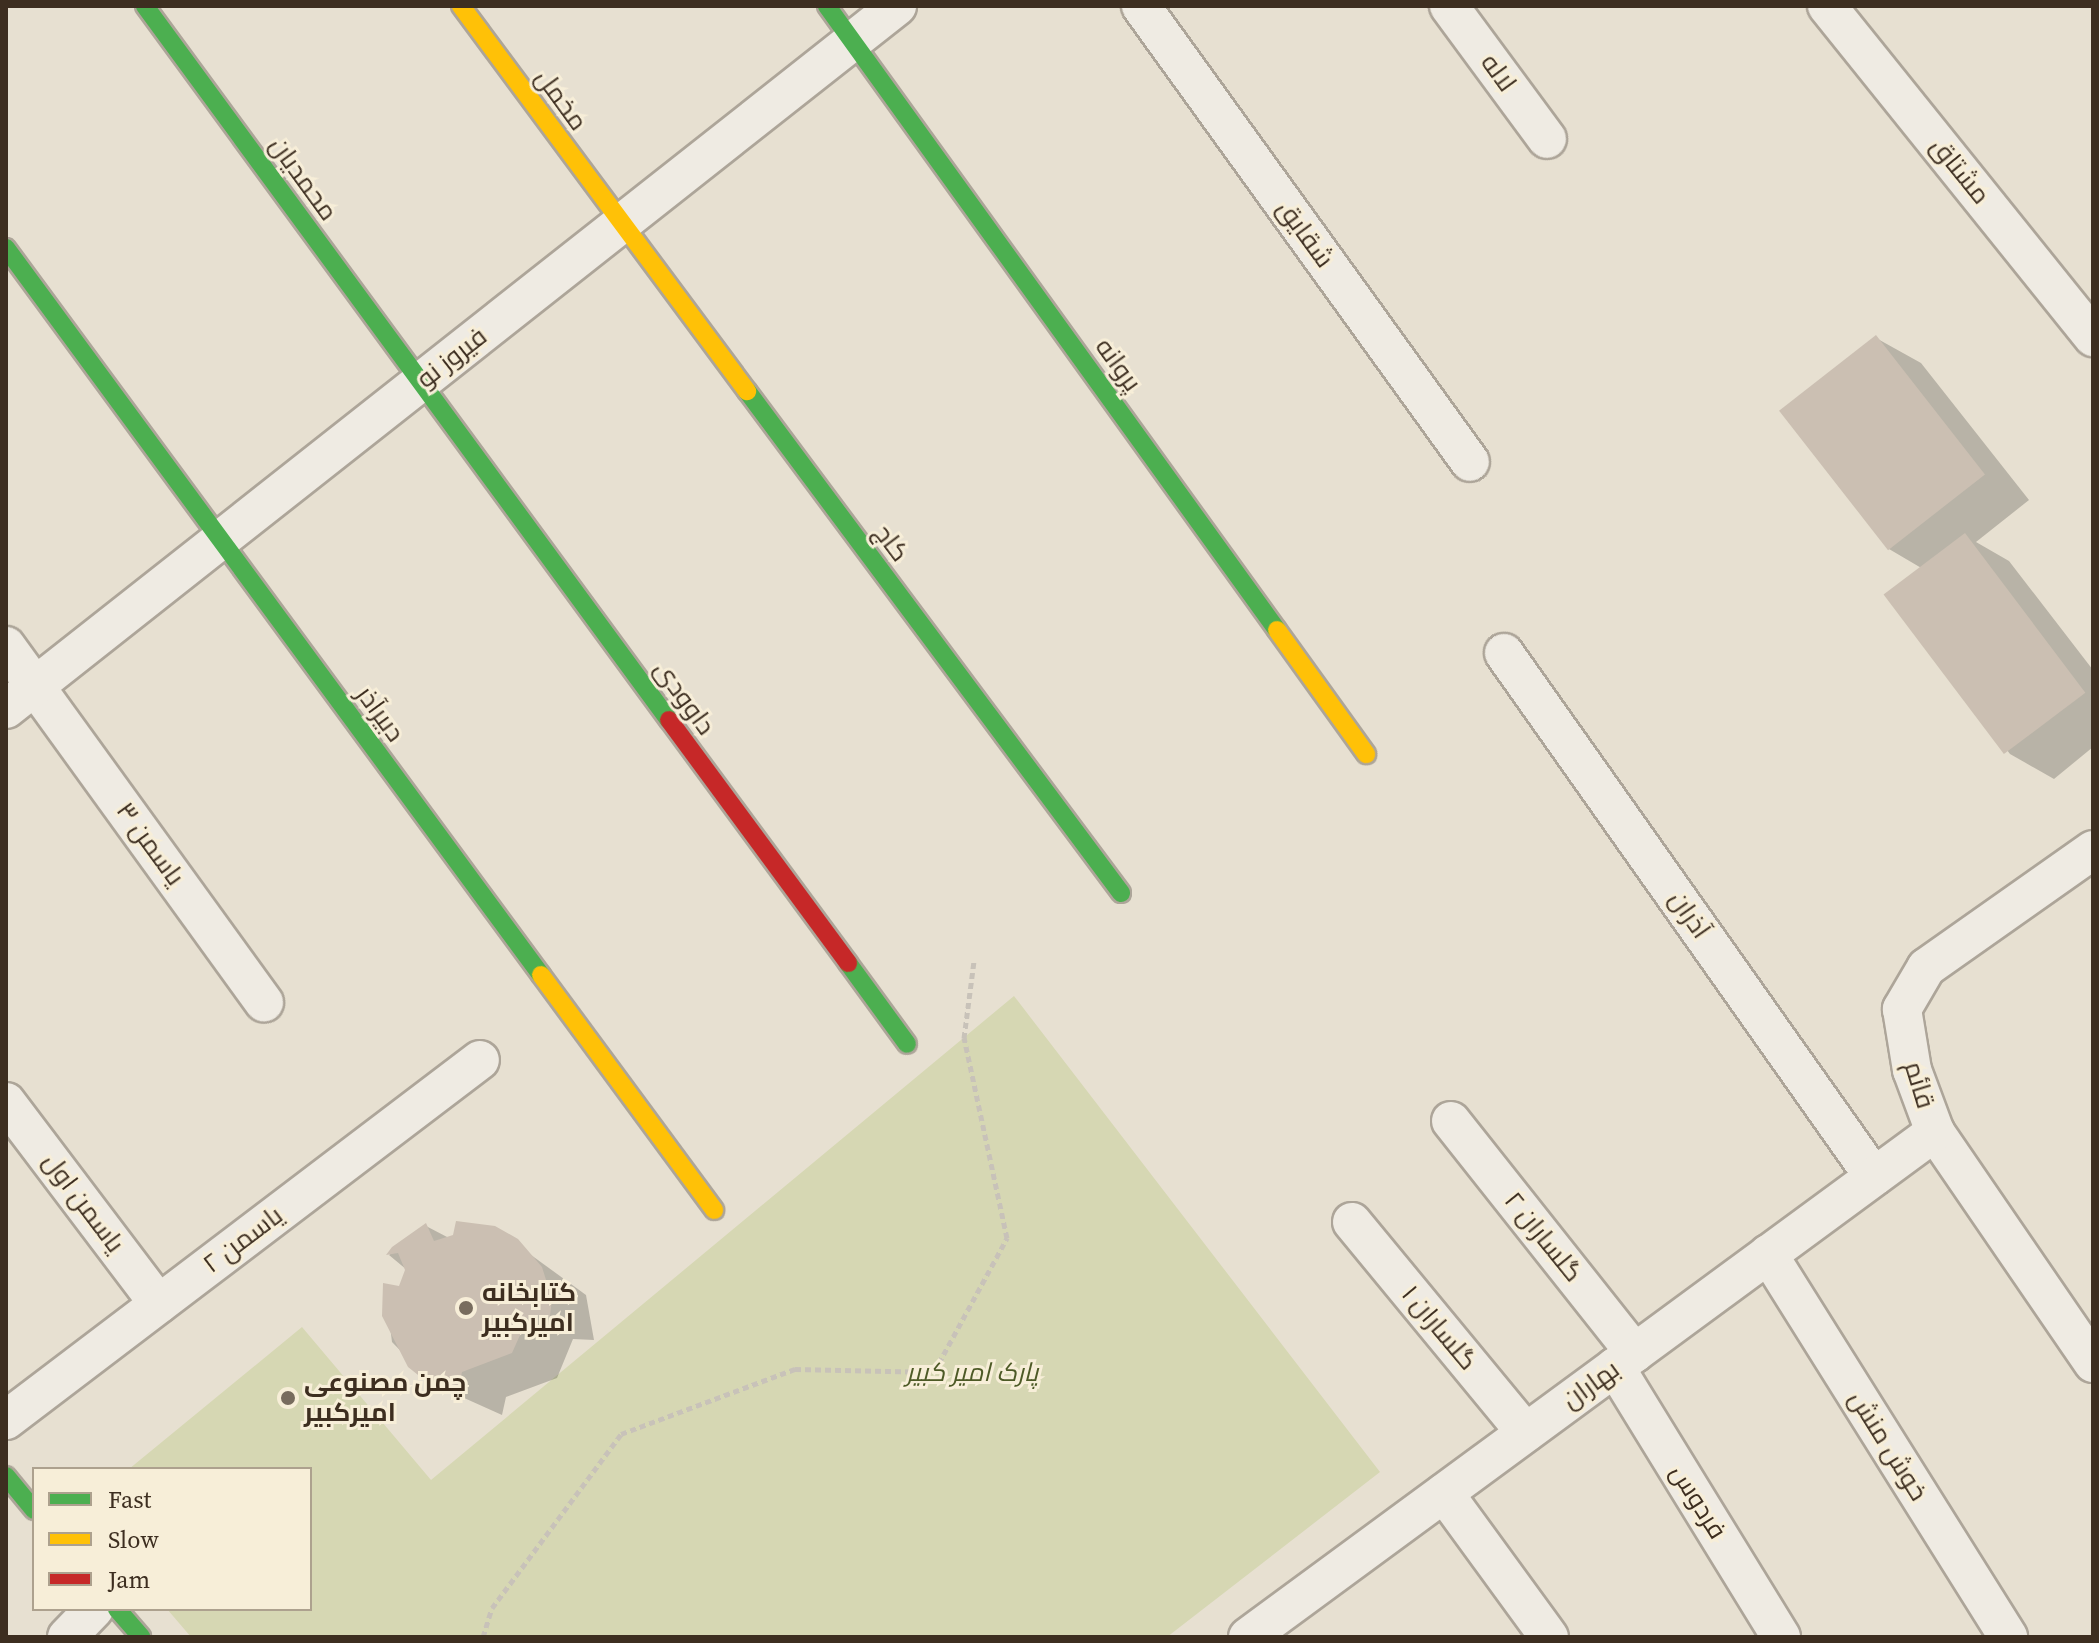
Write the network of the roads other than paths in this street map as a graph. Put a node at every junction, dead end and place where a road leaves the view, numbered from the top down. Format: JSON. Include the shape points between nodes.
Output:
{"nodes":[{"id":1,"x":145,"y":6,"type":"edge"},
{"id":2,"x":461,"y":6,"type":"edge"},
{"id":3,"x":827,"y":6,"type":"edge"},
{"id":4,"x":897,"y":6,"type":"edge"},
{"id":5,"x":1141,"y":6,"type":"edge"},
{"id":6,"x":1449,"y":6,"type":"edge"},
{"id":7,"x":1827,"y":6,"type":"edge"},
{"id":8,"x":853,"y":41,"type":"junction"},
{"id":9,"x":1547,"y":139,"type":"dead end"},
{"id":10,"x":620,"y":225,"type":"junction"},
{"id":11,"x":6,"y":248,"type":"edge"},
{"id":12,"x":2093,"y":337,"type":"edge"},
{"id":13,"x":420,"y":382,"type":"junction"},
{"id":14,"x":1470,"y":462,"type":"dead end"},
{"id":15,"x":220,"y":540,"type":"junction"},
{"id":16,"x":6,"y":646,"type":"edge"},
{"id":17,"x":1504,"y":653,"type":"dead end"},
{"id":18,"x":35,"y":686,"type":"junction"},
{"id":19,"x":6,"y":709,"type":"edge"},
{"id":20,"x":1366,"y":754,"type":"dead end"},
{"id":21,"x":2093,"y":850,"type":"edge"},
{"id":22,"x":1121,"y":893,"type":"dead end"},
{"id":23,"x":264,"y":1002,"type":"dead end"},
{"id":24,"x":907,"y":1044,"type":"dead end"},
{"id":25,"x":480,"y":1060,"type":"dead end"},
{"id":26,"x":6,"y":1102,"type":"edge"},
{"id":27,"x":1451,"y":1121,"type":"dead end"},
{"id":28,"x":1935,"y":1132,"type":"junction"},
{"id":29,"x":1874,"y":1177,"type":"junction"},
{"id":30,"x":714,"y":1210,"type":"dead end"},
{"id":31,"x":1352,"y":1222,"type":"dead end"},
{"id":32,"x":1768,"y":1254,"type":"junction"},
{"id":33,"x":159,"y":1304,"type":"junction"},
{"id":34,"x":1625,"y":1360,"type":"junction"},
{"id":35,"x":2093,"y":1363,"type":"edge"},
{"id":36,"x":6,"y":1420,"type":"edge"},
{"id":37,"x":1526,"y":1433,"type":"junction"},
{"id":38,"x":6,"y":1476,"type":"edge"},
{"id":39,"x":1444,"y":1493,"type":"junction"},
{"id":40,"x":32,"y":1508,"type":"edge"},
{"id":41,"x":92,"y":1611,"type":"edge"},
{"id":42,"x":119,"y":1611,"type":"edge"},
{"id":43,"x":67,"y":1637,"type":"edge"},
{"id":44,"x":141,"y":1637,"type":"edge"},
{"id":45,"x":1248,"y":1637,"type":"edge"},
{"id":46,"x":1549,"y":1637,"type":"edge"},
{"id":47,"x":1781,"y":1637,"type":"edge"},
{"id":48,"x":2008,"y":1637,"type":"edge"}],
"edges":[{"from":1,"to":13,"type":"street","name":"محمدیان"},
{"from":2,"to":10,"type":"street","name":"مخمل"},
{"from":3,"to":8,"type":"street","name":"پروانه"},
{"from":4,"to":8,"type":"street","name":"فیروز نو"},
{"from":5,"to":14,"type":"street","name":"شقایق"},
{"from":6,"to":9,"type":"street","name":"لاله"},
{"from":7,"to":12,"type":"street","name":"مشتاق"},
{"from":8,"to":10,"type":"street","name":"فیروز نو"},
{"from":8,"to":20,"type":"street","name":"پروانه"},
{"from":10,"to":13,"type":"street","name":"فیروز نو"},
{"from":10,"to":22,"type":"street","name":"کاج"},
{"from":11,"to":15,"type":"street","name":"دبیرآذر"},
{"from":13,"to":15,"type":"street","name":"فیروز نو"},
{"from":13,"to":24,"type":"street","name":"داوودی"},
{"from":15,"to":18,"type":"street","name":"فیروز نو"},
{"from":15,"to":30,"type":"street","name":"دبیرآذر"},
{"from":16,"to":18,"type":"street","name":"یاسمن ۳"},
{"from":17,"to":29,"type":"street","name":"آذران"},
{"from":18,"to":19,"type":"street","name":"فیروز نو"},
{"from":18,"to":23,"type":"street","name":"یاسمن ۳"},
{"from":21,"to":28,"type":"street","name":"قائم","via":[[1926,968],[1902,1009],[1912,1070]]},
{"from":25,"to":33,"type":"street","name":"یاسمن ۲"},
{"from":26,"to":33,"type":"street","name":"یاسمن اول"},
{"from":27,"to":34,"type":"street","name":"گلساران ۲"},
{"from":28,"to":29,"type":"street","name":"بهاران"},
{"from":28,"to":35,"type":"street","name":"قائم"},
{"from":29,"to":32,"type":"street","name":"بهاران"},
{"from":31,"to":37,"type":"street","name":"گلساران ۱"},
{"from":32,"to":34,"type":"street","name":"بهاران"},
{"from":32,"to":48,"type":"street","name":"خوش منش"},
{"from":33,"to":36,"type":"street","name":"یاسمن ۲"},
{"from":34,"to":37,"type":"street","name":"بهاران"},
{"from":34,"to":47,"type":"street","name":"فردوس"},
{"from":37,"to":39,"type":"street","name":"بهاران"},
{"from":38,"to":40,"type":"street"},
{"from":39,"to":45,"type":"street","name":"بهاران"},
{"from":39,"to":46,"type":"street"},
{"from":41,"to":43,"type":"street"},
{"from":42,"to":44,"type":"street"}]}
